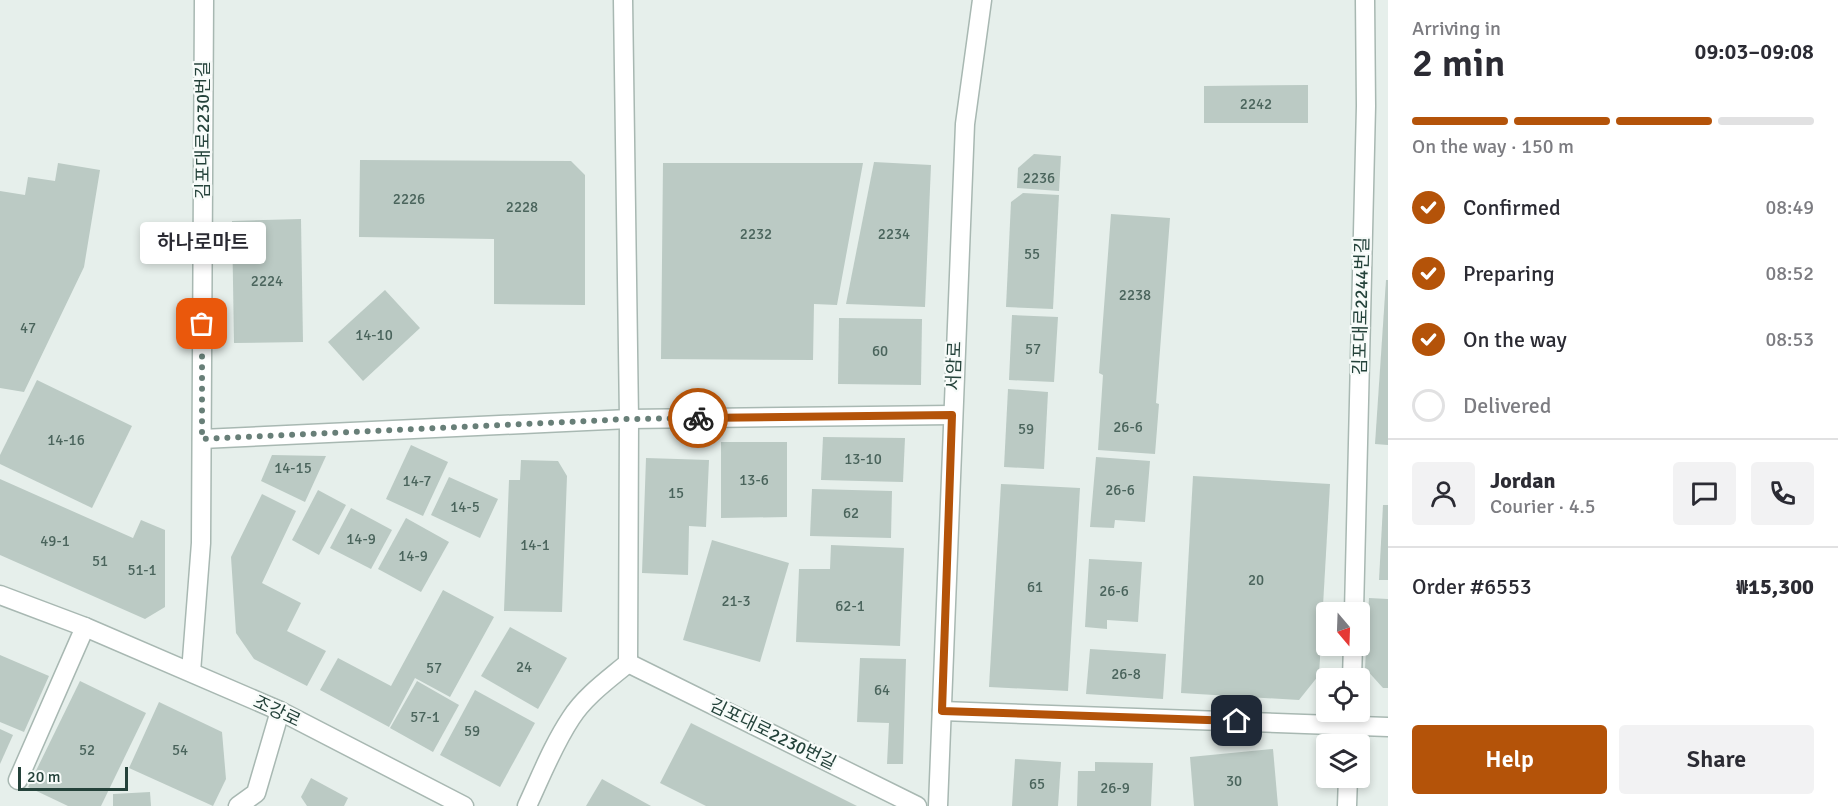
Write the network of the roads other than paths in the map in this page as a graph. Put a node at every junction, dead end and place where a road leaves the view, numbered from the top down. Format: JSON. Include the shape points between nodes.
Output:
{"nodes":[{"id":1,"x":204,"y":0,"type":"edge"},
{"id":2,"x":623,"y":0,"type":"edge"},
{"id":3,"x":982,"y":0,"type":"edge"},
{"id":4,"x":1365,"y":0,"type":"edge"},
{"id":5,"x":952,"y":415,"type":"junction"},
{"id":6,"x":629,"y":419,"type":"junction"},
{"id":7,"x":202,"y":439,"type":"junction"},
{"id":8,"x":0,"y":595,"type":"edge"},
{"id":9,"x":1354,"y":602,"type":"edge"},
{"id":10,"x":86,"y":627,"type":"junction"},
{"id":11,"x":628,"y":663,"type":"junction"},
{"id":12,"x":191,"y":672,"type":"junction"},
{"id":13,"x":280,"y":711,"type":"junction"},
{"id":14,"x":942,"y":711,"type":"junction"},
{"id":15,"x":1316,"y":717,"type":"edge"},
{"id":16,"x":1367,"y":722,"type":"edge"},
{"id":17,"x":1388,"y":727,"type":"edge"},
{"id":18,"x":18,"y":780,"type":"dead end"},
{"id":19,"x":1348,"y":788,"type":"edge"},
{"id":20,"x":261,"y":800,"type":"edge"},
{"id":21,"x":238,"y":806,"type":"edge"},
{"id":22,"x":464,"y":806,"type":"edge"},
{"id":23,"x":527,"y":806,"type":"edge"},
{"id":24,"x":917,"y":806,"type":"edge"},
{"id":25,"x":938,"y":806,"type":"edge"},
{"id":26,"x":1347,"y":806,"type":"edge"}],
"edges":[{"from":1,"to":7,"type":"street","name":"김포대로2230번길"},
{"from":2,"to":6,"type":"street"},
{"from":3,"to":5,"type":"street","name":"서암로","via":[[964,124]]},
{"from":4,"to":9,"type":"street","name":"김포대로2244번길"},
{"from":5,"to":6,"type":"street"},
{"from":5,"to":14,"type":"street","name":"서암로"},
{"from":6,"to":7,"type":"street"},
{"from":6,"to":11,"type":"street"},
{"from":7,"to":12,"type":"street","name":"김포대로2230번길","via":[[201,543]]},
{"from":8,"to":10,"type":"street","name":"조강로"},
{"from":10,"to":12,"type":"street","name":"조강로"},
{"from":10,"to":18,"type":"street"},
{"from":11,"to":23,"type":"street","via":[[572,716]]},
{"from":11,"to":24,"type":"street","name":"김포대로2230번길"},
{"from":12,"to":13,"type":"street","name":"조강로"},
{"from":13,"to":20,"type":"street"},
{"from":13,"to":22,"type":"street","name":"조강로"},
{"from":14,"to":15,"type":"street"},
{"from":14,"to":25,"type":"street","name":"서암로"},
{"from":16,"to":17,"type":"street"},
{"from":19,"to":26,"type":"street"},
{"from":20,"to":21,"type":"street"}]}
